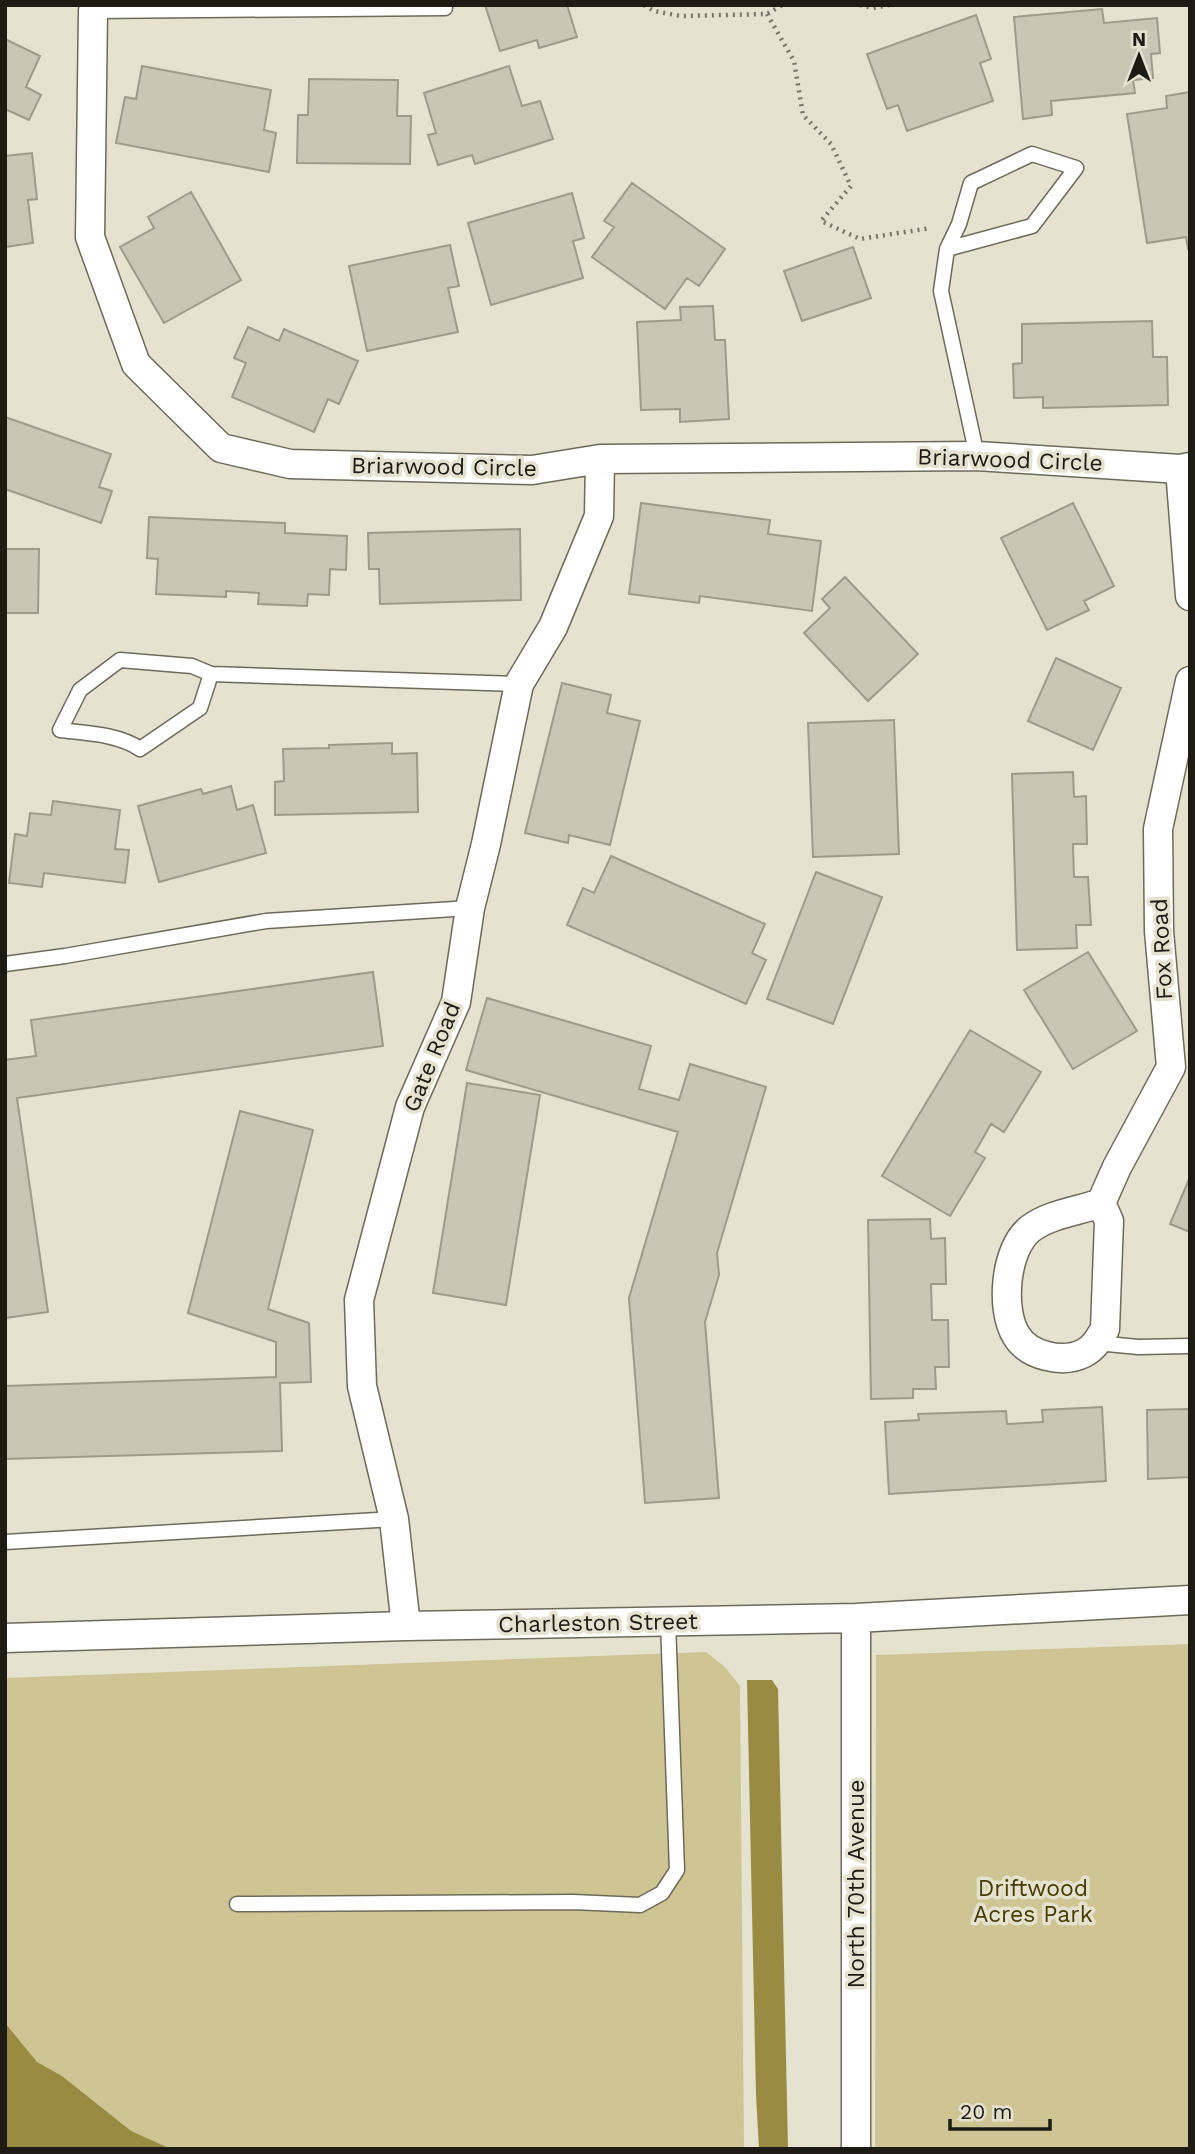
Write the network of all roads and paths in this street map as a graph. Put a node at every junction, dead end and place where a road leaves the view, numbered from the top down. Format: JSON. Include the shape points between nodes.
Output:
{"nodes":[{"id":1,"x":644,"y":5,"type":"edge"},
{"id":2,"x":782,"y":5,"type":"edge"},
{"id":3,"x":860,"y":5,"type":"edge"},
{"id":4,"x":889,"y":5,"type":"edge"},
{"id":5,"x":93,"y":8,"type":"edge"},
{"id":6,"x":446,"y":8,"type":"dead end"},
{"id":7,"x":768,"y":14,"type":"junction"},
{"id":8,"x":959,"y":224,"type":"junction"},
{"id":9,"x":947,"y":250,"type":"junction"},
{"id":10,"x":977,"y":456,"type":"junction"},
{"id":11,"x":600,"y":459,"type":"junction"},
{"id":12,"x":1185,"y":468,"type":"edge"},
{"id":13,"x":1190,"y":596,"type":"edge"},
{"id":14,"x":211,"y":674,"type":"junction"},
{"id":15,"x":1190,"y":681,"type":"edge"},
{"id":16,"x":519,"y":684,"type":"junction"},
{"id":17,"x":470,"y":908,"type":"junction"},
{"id":18,"x":5,"y":964,"type":"edge"},
{"id":19,"x":1101,"y":1203,"type":"junction"},
{"id":20,"x":1097,"y":1343,"type":"junction"},
{"id":21,"x":1189,"y":1346,"type":"edge"},
{"id":22,"x":394,"y":1519,"type":"junction"},
{"id":23,"x":5,"y":1542,"type":"edge"},
{"id":24,"x":1190,"y":1600,"type":"edge"},
{"id":25,"x":856,"y":1618,"type":"junction"},
{"id":26,"x":668,"y":1622,"type":"junction"},
{"id":27,"x":406,"y":1626,"type":"junction"},
{"id":28,"x":5,"y":1638,"type":"edge"},
{"id":29,"x":237,"y":1904,"type":"dead end"},
{"id":30,"x":856,"y":2149,"type":"edge"}],
"edges":[{"from":1,"to":7,"type":"path","via":[[681,16]]},
{"from":2,"to":7,"type":"path"},
{"from":3,"to":4,"type":"path"},
{"from":5,"to":6,"type":"lane","name":"Briarwood Circle"},
{"from":5,"to":11,"type":"street","name":"Briarwood Circle","via":[[90,237],[136,364],[221,448],[290,464],[532,470]]},
{"from":7,"to":8,"type":"path","via":[[794,61],[803,115],[831,144],[851,186],[821,221],[860,239]]},
{"from":8,"to":9,"type":"lane"},
{"from":8,"to":9,"type":"lane","via":[[971,183],[1032,154],[1076,168],[1032,226]]},
{"from":9,"to":10,"type":"lane","via":[[941,291]]},
{"from":10,"to":11,"type":"street","name":"Briarwood Circle"},
{"from":10,"to":12,"type":"street","name":"Briarwood Circle"},
{"from":11,"to":16,"type":"street","name":"Gate Road","via":[[599,516],[553,626]]},
{"from":12,"to":13,"type":"street"},
{"from":14,"to":14,"type":"lane","via":[[192,666],[120,660],[80,690],[60,730],[140,749],[201,708]]},
{"from":14,"to":16,"type":"lane"},
{"from":15,"to":19,"type":"street","name":"Fox Road","via":[[1158,829],[1159,931],[1171,1067]]},
{"from":16,"to":17,"type":"street","name":"Gate Road"},
{"from":17,"to":18,"type":"lane","via":[[266,921]]},
{"from":17,"to":22,"type":"street","name":"Gate Road","via":[[456,1002],[410,1107],[359,1300],[362,1386]]},
{"from":19,"to":20,"type":"street","via":[[1109,1221],[1108,1287],[1105,1329]]},
{"from":19,"to":20,"type":"street","via":[[1038,1223],[1027,1232],[1016,1249],[1007,1292],[1010,1322],[1017,1338],[1030,1350],[1065,1358],[1083,1354]]},
{"from":20,"to":21,"type":"lane"},
{"from":22,"to":23,"type":"lane"},
{"from":22,"to":27,"type":"street","name":"Gate Road"},
{"from":24,"to":25,"type":"street","name":"Charleston Street"},
{"from":25,"to":26,"type":"street","name":"Charleston Street"},
{"from":25,"to":30,"type":"street","name":"North 70th Avenue"},
{"from":26,"to":27,"type":"street","name":"Charleston Street"},
{"from":26,"to":29,"type":"lane","via":[[677,1870],[662,1893],[640,1905]]},
{"from":27,"to":28,"type":"street","name":"Charleston Street"}]}
